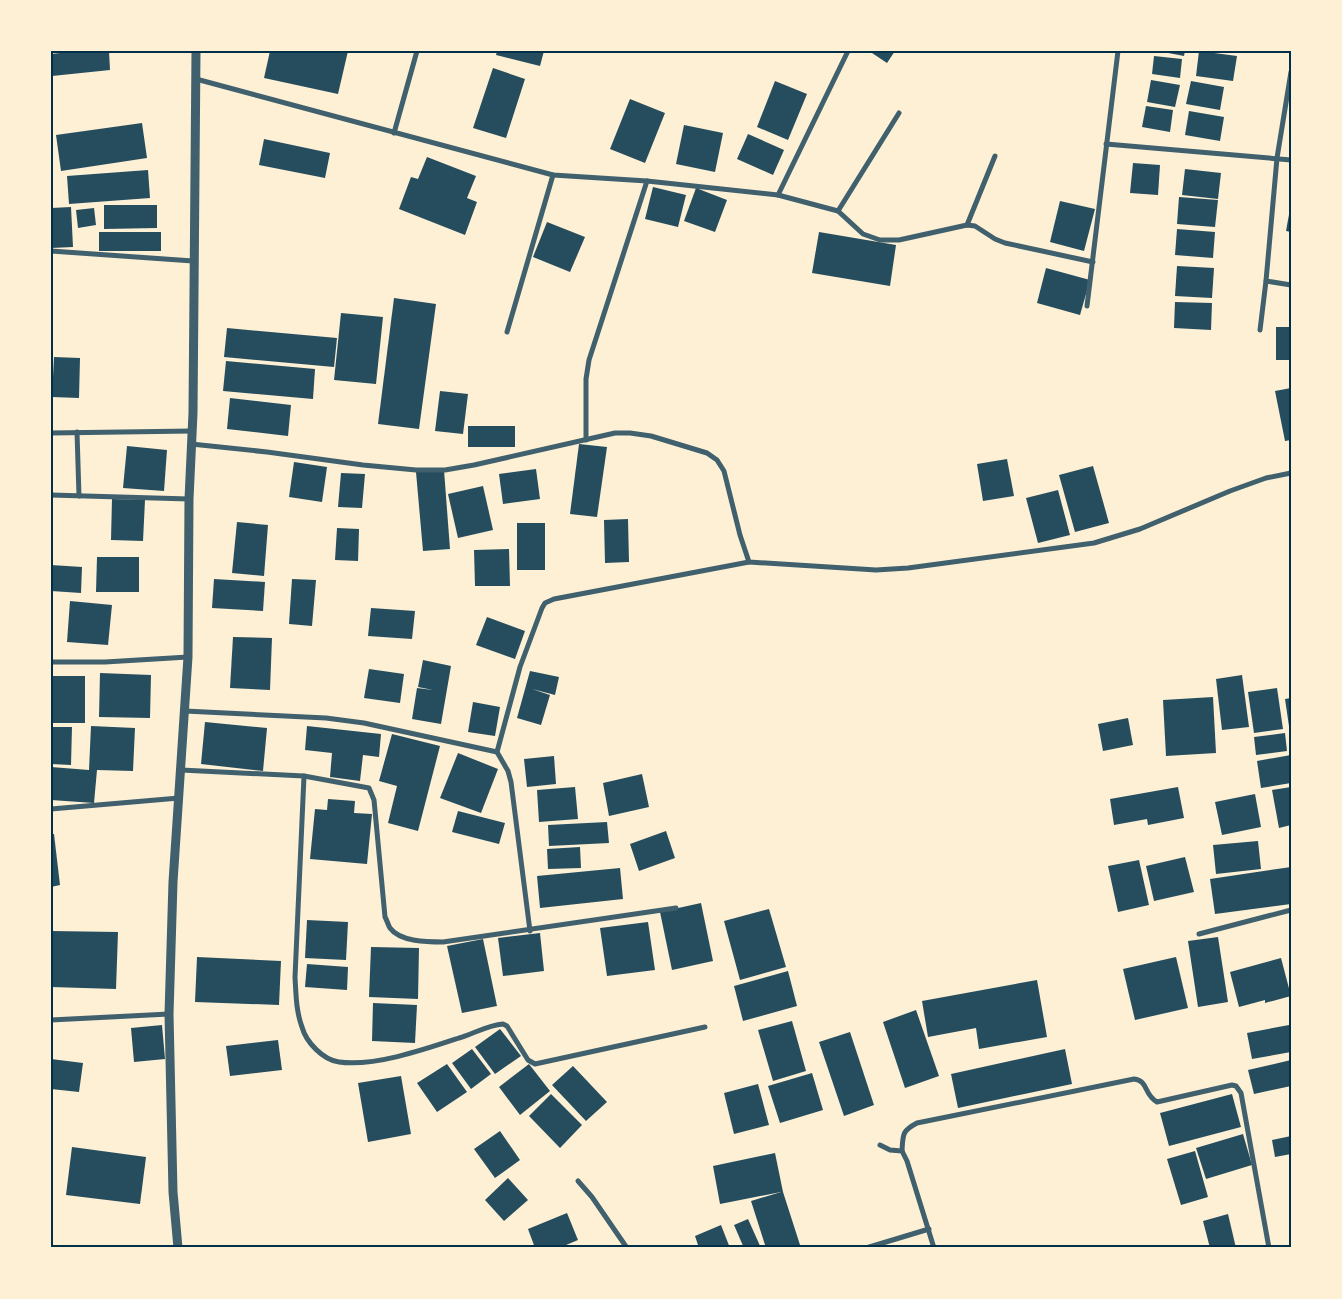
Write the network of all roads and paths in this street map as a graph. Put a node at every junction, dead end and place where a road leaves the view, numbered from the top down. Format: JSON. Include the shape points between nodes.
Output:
{"nodes":[{"id":1,"x":196,"y":51,"type":"edge"},
{"id":2,"x":418,"y":51,"type":"edge"},
{"id":3,"x":848,"y":51,"type":"edge"},
{"id":4,"x":1118,"y":51,"type":"edge"},
{"id":5,"x":1291,"y":72,"type":"edge"},
{"id":6,"x":196,"y":78,"type":"junction"},
{"id":7,"x":899,"y":112,"type":"dead end"},
{"id":8,"x":394,"y":133,"type":"junction"},
{"id":9,"x":1106,"y":144,"type":"junction"},
{"id":10,"x":995,"y":156,"type":"dead end"},
{"id":11,"x":1277,"y":158,"type":"junction"},
{"id":12,"x":1291,"y":160,"type":"edge"},
{"id":13,"x":552,"y":176,"type":"junction"},
{"id":14,"x":647,"y":180,"type":"junction"},
{"id":15,"x":778,"y":196,"type":"junction"},
{"id":16,"x":838,"y":211,"type":"junction"},
{"id":17,"x":967,"y":226,"type":"junction"},
{"id":18,"x":51,"y":252,"type":"edge"},
{"id":19,"x":193,"y":261,"type":"junction"},
{"id":20,"x":1093,"y":262,"type":"junction"},
{"id":21,"x":1266,"y":281,"type":"junction"},
{"id":22,"x":1291,"y":285,"type":"edge"},
{"id":23,"x":1088,"y":306,"type":"dead end"},
{"id":24,"x":1260,"y":330,"type":"dead end"},
{"id":25,"x":507,"y":332,"type":"dead end"},
{"id":26,"x":192,"y":431,"type":"junction"},
{"id":27,"x":77,"y":432,"type":"junction"},
{"id":28,"x":51,"y":433,"type":"edge"},
{"id":29,"x":586,"y":440,"type":"junction"},
{"id":30,"x":191,"y":444,"type":"junction"},
{"id":31,"x":1291,"y":473,"type":"edge"},
{"id":32,"x":51,"y":495,"type":"edge"},
{"id":33,"x":80,"y":496,"type":"junction"},
{"id":34,"x":189,"y":499,"type":"junction"},
{"id":35,"x":749,"y":562,"type":"junction"},
{"id":36,"x":188,"y":657,"type":"junction"},
{"id":37,"x":51,"y":662,"type":"edge"},
{"id":38,"x":185,"y":711,"type":"junction"},
{"id":39,"x":497,"y":752,"type":"junction"},
{"id":40,"x":180,"y":770,"type":"junction"},
{"id":41,"x":304,"y":776,"type":"junction"},
{"id":42,"x":179,"y":798,"type":"junction"},
{"id":43,"x":51,"y":809,"type":"edge"},
{"id":44,"x":676,"y":908,"type":"dead end"},
{"id":45,"x":1291,"y":910,"type":"edge"},
{"id":46,"x":530,"y":930,"type":"junction"},
{"id":47,"x":1199,"y":934,"type":"dead end"},
{"id":48,"x":169,"y":1014,"type":"junction"},
{"id":49,"x":51,"y":1020,"type":"edge"},
{"id":50,"x":705,"y":1027,"type":"dead end"},
{"id":51,"x":880,"y":1145,"type":"dead end"},
{"id":52,"x":902,"y":1151,"type":"junction"},
{"id":53,"x":578,"y":1181,"type":"dead end"},
{"id":54,"x":929,"y":1229,"type":"junction"},
{"id":55,"x":178,"y":1248,"type":"edge"},
{"id":56,"x":626,"y":1248,"type":"edge"},
{"id":57,"x":866,"y":1248,"type":"edge"},
{"id":58,"x":934,"y":1248,"type":"edge"},
{"id":59,"x":1268,"y":1248,"type":"edge"}],
"edges":[{"from":1,"to":6,"type":"street"},
{"from":2,"to":8,"type":"street"},
{"from":3,"to":15,"type":"street"},
{"from":4,"to":9,"type":"street"},
{"from":5,"to":11,"type":"street"},
{"from":6,"to":8,"type":"street"},
{"from":6,"to":19,"type":"street"},
{"from":7,"to":16,"type":"street"},
{"from":8,"to":13,"type":"street"},
{"from":9,"to":11,"type":"street"},
{"from":9,"to":20,"type":"street"},
{"from":10,"to":17,"type":"street"},
{"from":11,"to":12,"type":"street"},
{"from":11,"to":21,"type":"street"},
{"from":13,"to":14,"type":"street"},
{"from":13,"to":25,"type":"street"},
{"from":14,"to":15,"type":"street"},
{"from":14,"to":29,"type":"street","via":[[589,360]]},
{"from":15,"to":16,"type":"street"},
{"from":16,"to":17,"type":"street","via":[[863,234],[880,240],[899,240]]},
{"from":17,"to":20,"type":"street","via":[[975,226],[1005,242]]},
{"from":18,"to":19,"type":"street"},
{"from":19,"to":26,"type":"street"},
{"from":20,"to":23,"type":"street"},
{"from":21,"to":22,"type":"street"},
{"from":21,"to":24,"type":"street"},
{"from":26,"to":27,"type":"street"},
{"from":26,"to":30,"type":"street"},
{"from":27,"to":28,"type":"street"},
{"from":27,"to":33,"type":"street"},
{"from":29,"to":30,"type":"street","via":[[445,470],[363,466]]},
{"from":29,"to":35,"type":"street","via":[[615,433],[651,436],[717,460],[724,471]]},
{"from":30,"to":34,"type":"street"},
{"from":31,"to":35,"type":"street","via":[[1266,478],[1140,529],[1094,543],[876,570]]},
{"from":32,"to":33,"type":"street"},
{"from":33,"to":34,"type":"street"},
{"from":34,"to":36,"type":"street"},
{"from":35,"to":39,"type":"street","via":[[554,598],[545,603],[520,668]]},
{"from":36,"to":37,"type":"street"},
{"from":36,"to":38,"type":"street"},
{"from":38,"to":39,"type":"street","via":[[326,718],[364,723]]},
{"from":38,"to":40,"type":"street"},
{"from":39,"to":46,"type":"street","via":[[511,782]]},
{"from":40,"to":41,"type":"street"},
{"from":40,"to":42,"type":"street"},
{"from":41,"to":46,"type":"street","via":[[369,788],[374,800],[385,917],[391,930],[404,938],[421,942]]},
{"from":41,"to":50,"type":"street","via":[[295,977],[302,1028],[320,1054],[338,1062],[396,1057],[503,1024],[528,1060],[535,1064]]},
{"from":42,"to":43,"type":"street"},
{"from":42,"to":48,"type":"street"},
{"from":44,"to":46,"type":"street"},
{"from":45,"to":47,"type":"street"},
{"from":48,"to":49,"type":"street"},
{"from":48,"to":55,"type":"street","via":[[173,1192]]},
{"from":51,"to":52,"type":"street"},
{"from":52,"to":54,"type":"street"},
{"from":52,"to":59,"type":"street","via":[[903,1134],[907,1128],[927,1121],[1134,1079],[1140,1080],[1150,1098],[1157,1102],[1232,1085],[1239,1089]]},
{"from":53,"to":56,"type":"street"},
{"from":54,"to":57,"type":"street"},
{"from":54,"to":58,"type":"street"}]}
